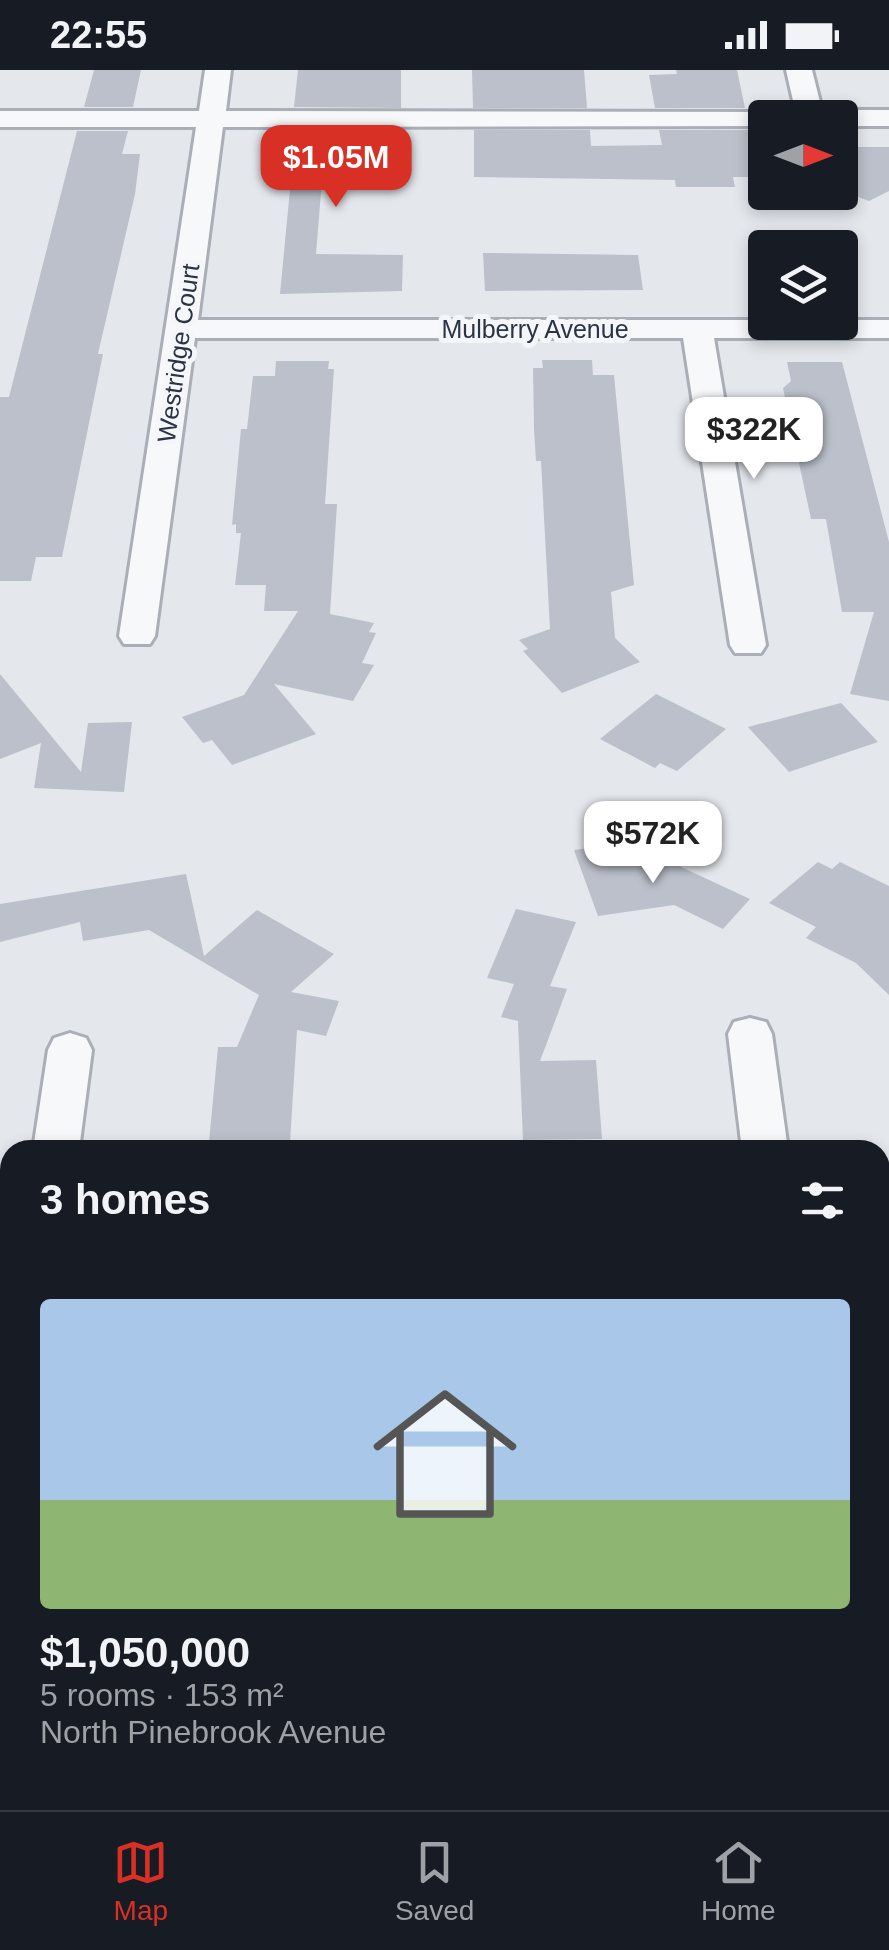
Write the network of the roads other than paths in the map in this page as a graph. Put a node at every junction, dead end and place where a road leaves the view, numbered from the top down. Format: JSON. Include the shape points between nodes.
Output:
{"nodes":[{"id":1,"x":218,"y":70,"type":"edge"},
{"id":2,"x":799,"y":70,"type":"edge"},
{"id":3,"x":806,"y":100,"type":"edge"},
{"id":4,"x":212,"y":118,"type":"junction"},
{"id":5,"x":748,"y":118,"type":"edge"},
{"id":6,"x":858,"y":118,"type":"edge"},
{"id":7,"x":889,"y":118,"type":"edge"},
{"id":8,"x":0,"y":119,"type":"edge"},
{"id":9,"x":181,"y":329,"type":"junction"},
{"id":10,"x":697,"y":329,"type":"junction"},
{"id":11,"x":889,"y":330,"type":"edge"},
{"id":12,"x":137,"y":636,"type":"dead end"},
{"id":13,"x":748,"y":644,"type":"dead end"},
{"id":14,"x":750,"y":1034,"type":"dead end"},
{"id":15,"x":70,"y":1050,"type":"dead end"},
{"id":16,"x":57,"y":1140,"type":"edge"},
{"id":17,"x":763,"y":1140,"type":"edge"}],
"edges":[{"from":1,"to":4,"type":"street","name":"Westridge Court"},
{"from":2,"to":3,"type":"street"},
{"from":4,"to":5,"type":"street"},
{"from":4,"to":8,"type":"street"},
{"from":4,"to":9,"type":"street","name":"Westridge Court"},
{"from":6,"to":7,"type":"street"},
{"from":9,"to":10,"type":"street","name":"Mulberry Avenue"},
{"from":9,"to":12,"type":"street","name":"Westridge Court"},
{"from":10,"to":11,"type":"street","name":"Mulberry Avenue"},
{"from":10,"to":13,"type":"street"},
{"from":14,"to":17,"type":"street"},
{"from":15,"to":16,"type":"street"}]}
